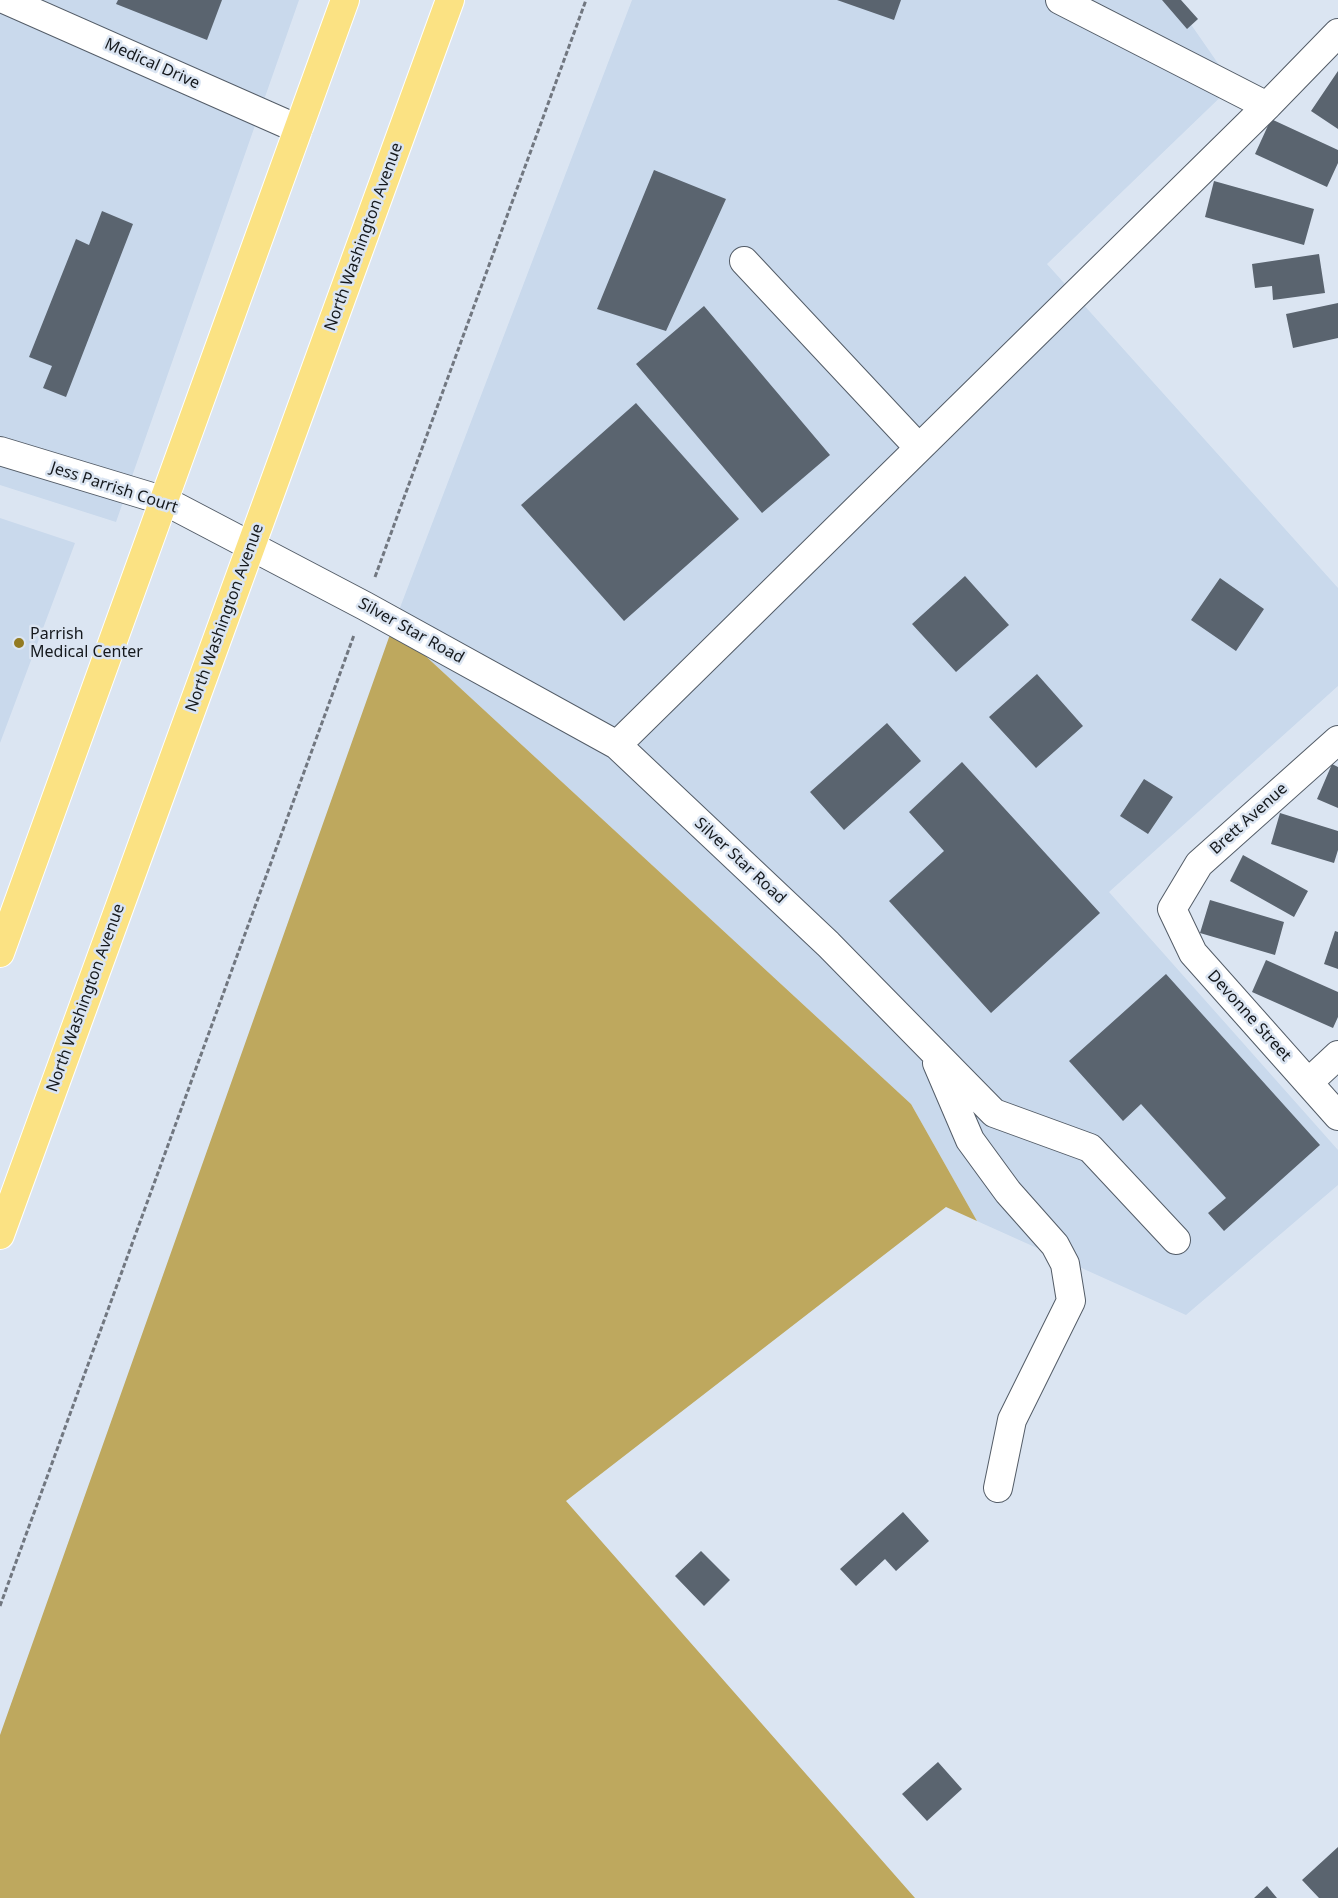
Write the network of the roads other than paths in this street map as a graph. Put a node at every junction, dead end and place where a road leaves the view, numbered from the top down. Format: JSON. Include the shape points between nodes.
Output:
{"nodes":[{"id":1,"x":6,"y":0,"type":"edge"},
{"id":2,"x":345,"y":0,"type":"edge"},
{"id":3,"x":450,"y":0,"type":"edge"},
{"id":4,"x":1060,"y":0,"type":"edge"},
{"id":5,"x":1338,"y":33,"type":"edge"},
{"id":6,"x":1267,"y":106,"type":"junction"},
{"id":7,"x":298,"y":129,"type":"junction"},
{"id":8,"x":744,"y":261,"type":"dead end"},
{"id":9,"x":919,"y":448,"type":"junction"},
{"id":10,"x":0,"y":451,"type":"edge"},
{"id":11,"x":165,"y":501,"type":"junction"},
{"id":12,"x":251,"y":545,"type":"junction"},
{"id":13,"x":1338,"y":740,"type":"edge"},
{"id":14,"x":617,"y":745,"type":"junction"},
{"id":15,"x":1172,"y":908,"type":"joint"},
{"id":16,"x":0,"y":954,"type":"edge"},
{"id":17,"x":932,"y":1050,"type":"junction"},
{"id":18,"x":1338,"y":1055,"type":"edge"},
{"id":19,"x":1308,"y":1082,"type":"junction"},
{"id":20,"x":1338,"y":1116,"type":"edge"},
{"id":21,"x":0,"y":1236,"type":"edge"},
{"id":22,"x":1176,"y":1240,"type":"dead end"},
{"id":23,"x":998,"y":1488,"type":"dead end"}],
"edges":[{"from":1,"to":7,"type":"street","name":"Medical Drive"},
{"from":2,"to":7,"type":"main road"},
{"from":3,"to":12,"type":"main road","name":"North Washington Avenue"},
{"from":4,"to":6,"type":"street"},
{"from":5,"to":6,"type":"street"},
{"from":6,"to":9,"type":"street"},
{"from":7,"to":11,"type":"main road"},
{"from":8,"to":9,"type":"street"},
{"from":9,"to":14,"type":"street"},
{"from":10,"to":11,"type":"street","name":"Jess Parrish Court"},
{"from":11,"to":12,"type":"street","name":"Jess Parrish Court"},
{"from":11,"to":16,"type":"main road"},
{"from":12,"to":14,"type":"street","name":"Silver Star Road"},
{"from":12,"to":21,"type":"main road","name":"North Washington Avenue"},
{"from":13,"to":15,"type":"street","name":"Brett Avenue","via":[[1199,864]]},
{"from":14,"to":17,"type":"street","name":"Silver Star Road","via":[[828,944]]},
{"from":15,"to":19,"type":"street","name":"Devonne Street","via":[[1193,953]]},
{"from":17,"to":22,"type":"street","name":"Silver Star Road","via":[[994,1113],[1090,1148]]},
{"from":17,"to":23,"type":"street","via":[[970,1140],[1008,1192],[1055,1245],[1065,1264],[1072,1301],[1012,1420]]},
{"from":18,"to":19,"type":"street"},
{"from":19,"to":20,"type":"street","name":"Devonne Street"}]}
